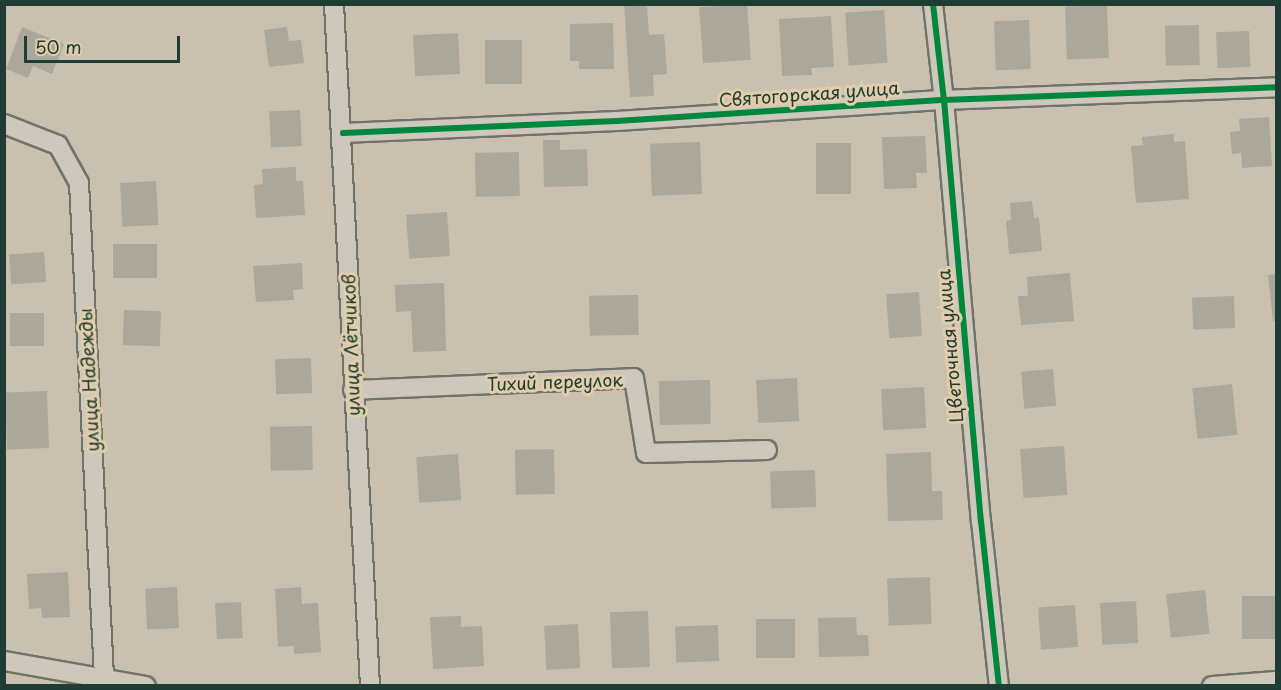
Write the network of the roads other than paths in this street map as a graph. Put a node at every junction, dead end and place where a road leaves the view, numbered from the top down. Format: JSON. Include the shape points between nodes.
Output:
{"nodes":[{"id":1,"x":334,"y":4,"type":"edge"},
{"id":2,"x":933,"y":4,"type":"edge"},
{"id":3,"x":1276,"y":87,"type":"edge"},
{"id":4,"x":944,"y":100,"type":"junction"},
{"id":5,"x":4,"y":124,"type":"edge"},
{"id":6,"x":343,"y":133,"type":"junction"},
{"id":7,"x":352,"y":390,"type":"junction"},
{"id":8,"x":767,"y":450,"type":"dead end"},
{"id":9,"x":4,"y":661,"type":"edge"},
{"id":10,"x":104,"y":678,"type":"junction"},
{"id":11,"x":1276,"y":681,"type":"edge"},
{"id":12,"x":146,"y":686,"type":"edge"},
{"id":13,"x":370,"y":686,"type":"edge"},
{"id":14,"x":999,"y":686,"type":"edge"},
{"id":15,"x":1212,"y":686,"type":"edge"}],
"edges":[{"from":1,"to":6,"type":"street","name":"улица Лётчиков"},
{"from":2,"to":4,"type":"street","name":"Цветочная улица"},
{"from":3,"to":4,"type":"street","name":"Святогорская улица"},
{"from":4,"to":6,"type":"street","name":"Святогорская улица","via":[[617,121]]},
{"from":4,"to":14,"type":"street","name":"Цветочная улица"},
{"from":5,"to":10,"type":"street","name":"улица Надежды","via":[[58,145],[79,183]]},
{"from":6,"to":7,"type":"street","name":"улица Лётчиков"},
{"from":7,"to":8,"type":"street","name":"Тихий переулок","via":[[634,378],[646,453]]},
{"from":7,"to":13,"type":"street","name":"улица Лётчиков"},
{"from":9,"to":10,"type":"street"},
{"from":10,"to":12,"type":"street"},
{"from":11,"to":15,"type":"street"}]}
